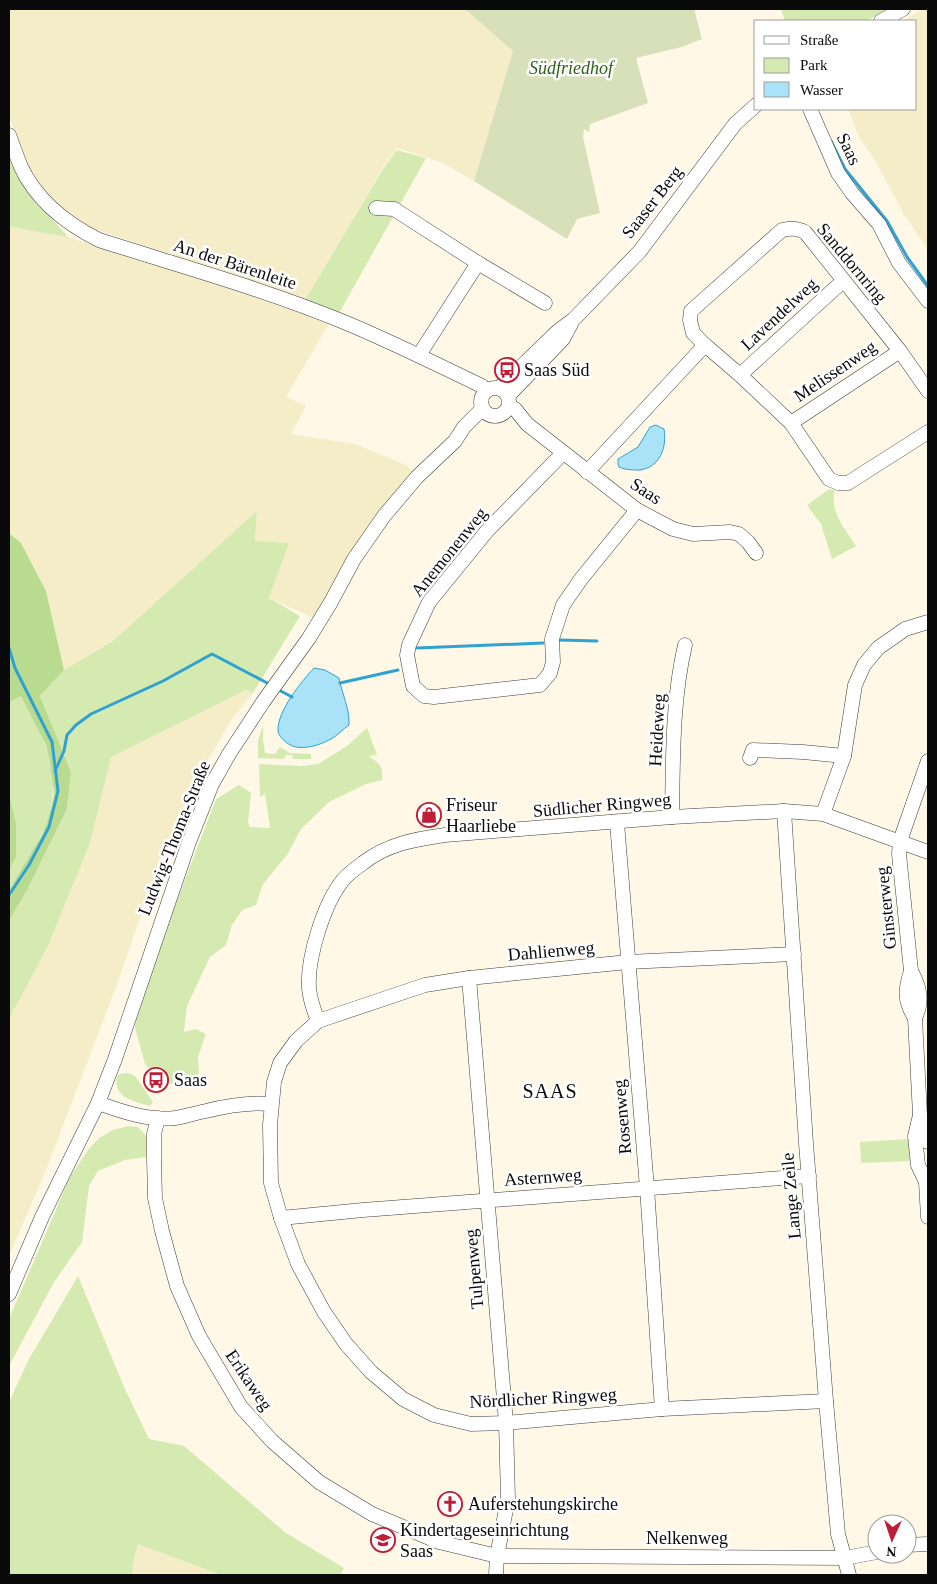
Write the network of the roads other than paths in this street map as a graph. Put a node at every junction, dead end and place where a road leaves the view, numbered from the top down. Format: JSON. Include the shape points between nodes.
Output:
{"nodes":[{"id":1,"x":903,"y":9,"type":"edge"},
{"id":2,"x":883,"y":20,"type":"edge"},
{"id":3,"x":754,"y":107,"type":"edge"},
{"id":4,"x":810,"y":110,"type":"edge"},
{"id":5,"x":9,"y":135,"type":"edge"},
{"id":6,"x":376,"y":208,"type":"dead end"},
{"id":7,"x":478,"y":263,"type":"junction"},
{"id":8,"x":843,"y":281,"type":"junction"},
{"id":9,"x":928,"y":301,"type":"edge"},
{"id":10,"x":545,"y":303,"type":"dead end"},
{"id":11,"x":704,"y":345,"type":"junction"},
{"id":12,"x":900,"y":350,"type":"junction"},
{"id":13,"x":419,"y":355,"type":"junction"},
{"id":14,"x":740,"y":375,"type":"junction"},
{"id":15,"x":928,"y":391,"type":"edge"},
{"id":16,"x":497,"y":403,"type":"junction"},
{"id":17,"x":791,"y":424,"type":"junction"},
{"id":18,"x":928,"y":432,"type":"edge"},
{"id":19,"x":563,"y":453,"type":"junction"},
{"id":20,"x":587,"y":472,"type":"junction"},
{"id":21,"x":637,"y":510,"type":"junction"},
{"id":22,"x":756,"y":553,"type":"dead end"},
{"id":23,"x":928,"y":622,"type":"edge"},
{"id":24,"x":685,"y":645,"type":"dead end"},
{"id":25,"x":844,"y":756,"type":"junction"},
{"id":26,"x":750,"y":758,"type":"dead end"},
{"id":27,"x":928,"y":761,"type":"edge"},
{"id":28,"x":784,"y":812,"type":"junction"},
{"id":29,"x":823,"y":814,"type":"junction"},
{"id":30,"x":672,"y":818,"type":"junction"},
{"id":31,"x":617,"y":822,"type":"junction"},
{"id":32,"x":900,"y":841,"type":"junction"},
{"id":33,"x":928,"y":852,"type":"edge"},
{"id":34,"x":794,"y":954,"type":"junction"},
{"id":35,"x":628,"y":962,"type":"junction"},
{"id":36,"x":469,"y":978,"type":"junction"},
{"id":37,"x":318,"y":1021,"type":"junction"},
{"id":38,"x":98,"y":1103,"type":"junction"},
{"id":39,"x":271,"y":1104,"type":"junction"},
{"id":40,"x":920,"y":1115,"type":"junction"},
{"id":41,"x":158,"y":1118,"type":"junction"},
{"id":42,"x":928,"y":1142,"type":"edge"},
{"id":43,"x":809,"y":1176,"type":"junction"},
{"id":44,"x":927,"y":1177,"type":"edge"},
{"id":45,"x":647,"y":1188,"type":"junction"},
{"id":46,"x":487,"y":1200,"type":"junction"},
{"id":47,"x":928,"y":1217,"type":"edge"},
{"id":48,"x":281,"y":1218,"type":"junction"},
{"id":49,"x":9,"y":1294,"type":"edge"},
{"id":50,"x":826,"y":1401,"type":"junction"},
{"id":51,"x":662,"y":1409,"type":"junction"},
{"id":52,"x":506,"y":1423,"type":"junction"},
{"id":53,"x":867,"y":1554,"type":"edge"},
{"id":54,"x":497,"y":1556,"type":"junction"},
{"id":55,"x":845,"y":1558,"type":"junction"},
{"id":56,"x":496,"y":1575,"type":"edge"},
{"id":57,"x":849,"y":1575,"type":"edge"}],
"edges":[{"from":1,"to":2,"type":"street"},
{"from":3,"to":16,"type":"street","name":"Saaser Berg","via":[[735,124],[640,251],[574,320],[558,331]]},
{"from":4,"to":9,"type":"street","name":"Saas","via":[[838,173],[880,224],[899,263]]},
{"from":5,"to":13,"type":"street","name":"An der Bärenleite","via":[[22,168],[43,200],[78,230],[99,240],[281,298]]},
{"from":6,"to":7,"type":"street","via":[[394,209]]},
{"from":7,"to":10,"type":"street"},
{"from":7,"to":13,"type":"street"},
{"from":8,"to":11,"type":"street","name":"Sanddornring","via":[[805,232],[792,228],[782,230],[691,311],[693,333]]},
{"from":8,"to":12,"type":"street","name":"Sanddornring"},
{"from":8,"to":14,"type":"street","name":"Lavendelweg"},
{"from":11,"to":14,"type":"street","name":"Sanddornring"},
{"from":11,"to":20,"type":"street"},
{"from":12,"to":15,"type":"street","name":"Sanddornring"},
{"from":12,"to":17,"type":"street","name":"Melissenweg"},
{"from":13,"to":16,"type":"street","name":"An der Bärenleite","via":[[482,386]]},
{"from":14,"to":17,"type":"street","name":"Sanddornring"},
{"from":16,"to":19,"type":"street","name":"Saas","via":[[515,422],[527,424]]},
{"from":16,"to":38,"type":"street","name":"Ludwig-Thoma-Straße","via":[[464,427],[455,441],[384,516],[354,559],[309,638],[228,754],[189,842]]},
{"from":17,"to":18,"type":"street","name":"Sanddornring","via":[[829,479],[843,484]]},
{"from":19,"to":20,"type":"street","name":"Saas"},
{"from":19,"to":21,"type":"street","name":"Anemonenweg","via":[[487,531],[429,602],[408,645],[407,655],[413,686],[424,696],[540,685],[550,673],[552,639],[563,605]]},
{"from":20,"to":21,"type":"street","name":"Saas"},
{"from":21,"to":22,"type":"street","name":"Saas","via":[[673,529],[693,534],[739,534]]},
{"from":23,"to":25,"type":"street","via":[[905,629],[878,648],[850,683]]},
{"from":24,"to":30,"type":"street","name":"Heideweg","via":[[675,711]]},
{"from":25,"to":26,"type":"street","via":[[753,750]]},
{"from":25,"to":29,"type":"street"},
{"from":27,"to":32,"type":"street","name":"Ginsterweg"},
{"from":28,"to":29,"type":"street","name":"Südlicher Ringweg"},
{"from":28,"to":30,"type":"street","name":"Südlicher Ringweg"},
{"from":28,"to":34,"type":"street","name":"Lange Zeile"},
{"from":29,"to":32,"type":"street","name":"Südlicher Ringweg"},
{"from":30,"to":31,"type":"street","name":"Südlicher Ringweg"},
{"from":31,"to":35,"type":"street","name":"Rosenweg"},
{"from":31,"to":37,"type":"street","name":"Südlicher Ringweg","via":[[414,839],[384,850],[364,862],[343,881],[318,930],[309,988]]},
{"from":32,"to":33,"type":"street","name":"Südlicher Ringweg"},
{"from":32,"to":40,"type":"street","name":"Ginsterweg","via":[[911,971],[919,984],[921,1002],[915,1018]]},
{"from":34,"to":35,"type":"street","name":"Dahlienweg"},
{"from":34,"to":43,"type":"street","name":"Lange Zeile"},
{"from":35,"to":36,"type":"street","name":"Dahlienweg"},
{"from":35,"to":45,"type":"street","name":"Rosenweg"},
{"from":36,"to":37,"type":"street","name":"Dahlienweg","via":[[425,984]]},
{"from":36,"to":46,"type":"street","name":"Tulpenweg"},
{"from":37,"to":39,"type":"street","name":"Nördlicher Ringweg","via":[[296,1041],[280,1063]]},
{"from":38,"to":41,"type":"street","via":[[130,1115]]},
{"from":38,"to":49,"type":"street","name":"Ludwig-Thoma-Straße","via":[[42,1217]]},
{"from":39,"to":41,"type":"street"},
{"from":39,"to":48,"type":"street","name":"Nördlicher Ringweg","via":[[271,1183]]},
{"from":40,"to":42,"type":"street","name":"Ginsterweg"},
{"from":40,"to":44,"type":"street","name":"Ginsterweg","via":[[915,1136],[918,1165]]},
{"from":41,"to":54,"type":"street","name":"Erikaweg","via":[[154,1134],[155,1198],[177,1286],[199,1336],[241,1407],[272,1441],[319,1482],[372,1514],[439,1542]]},
{"from":43,"to":45,"type":"street","name":"Asternweg"},
{"from":43,"to":50,"type":"street","name":"Lange Zeile"},
{"from":44,"to":47,"type":"street","name":"Ginsterweg"},
{"from":45,"to":46,"type":"street","name":"Asternweg"},
{"from":45,"to":51,"type":"street","name":"Rosenweg"},
{"from":46,"to":48,"type":"street","name":"Asternweg"},
{"from":46,"to":52,"type":"street","name":"Tulpenweg"},
{"from":48,"to":52,"type":"street","name":"Nördlicher Ringweg","via":[[298,1264],[324,1312],[371,1372],[403,1399],[434,1416],[471,1424]]},
{"from":50,"to":51,"type":"street","name":"Nördlicher Ringweg"},
{"from":50,"to":55,"type":"street","name":"Lange Zeile","via":[[838,1534]]},
{"from":51,"to":52,"type":"street","name":"Nördlicher Ringweg"},
{"from":52,"to":54,"type":"street","name":"Tulpenweg","via":[[508,1499]]},
{"from":53,"to":55,"type":"street","name":"Nelkenweg"},
{"from":54,"to":55,"type":"street","name":"Nelkenweg"},
{"from":54,"to":56,"type":"street","name":"Tulpenweg"},
{"from":55,"to":57,"type":"street","name":"Lange Zeile"}]}
